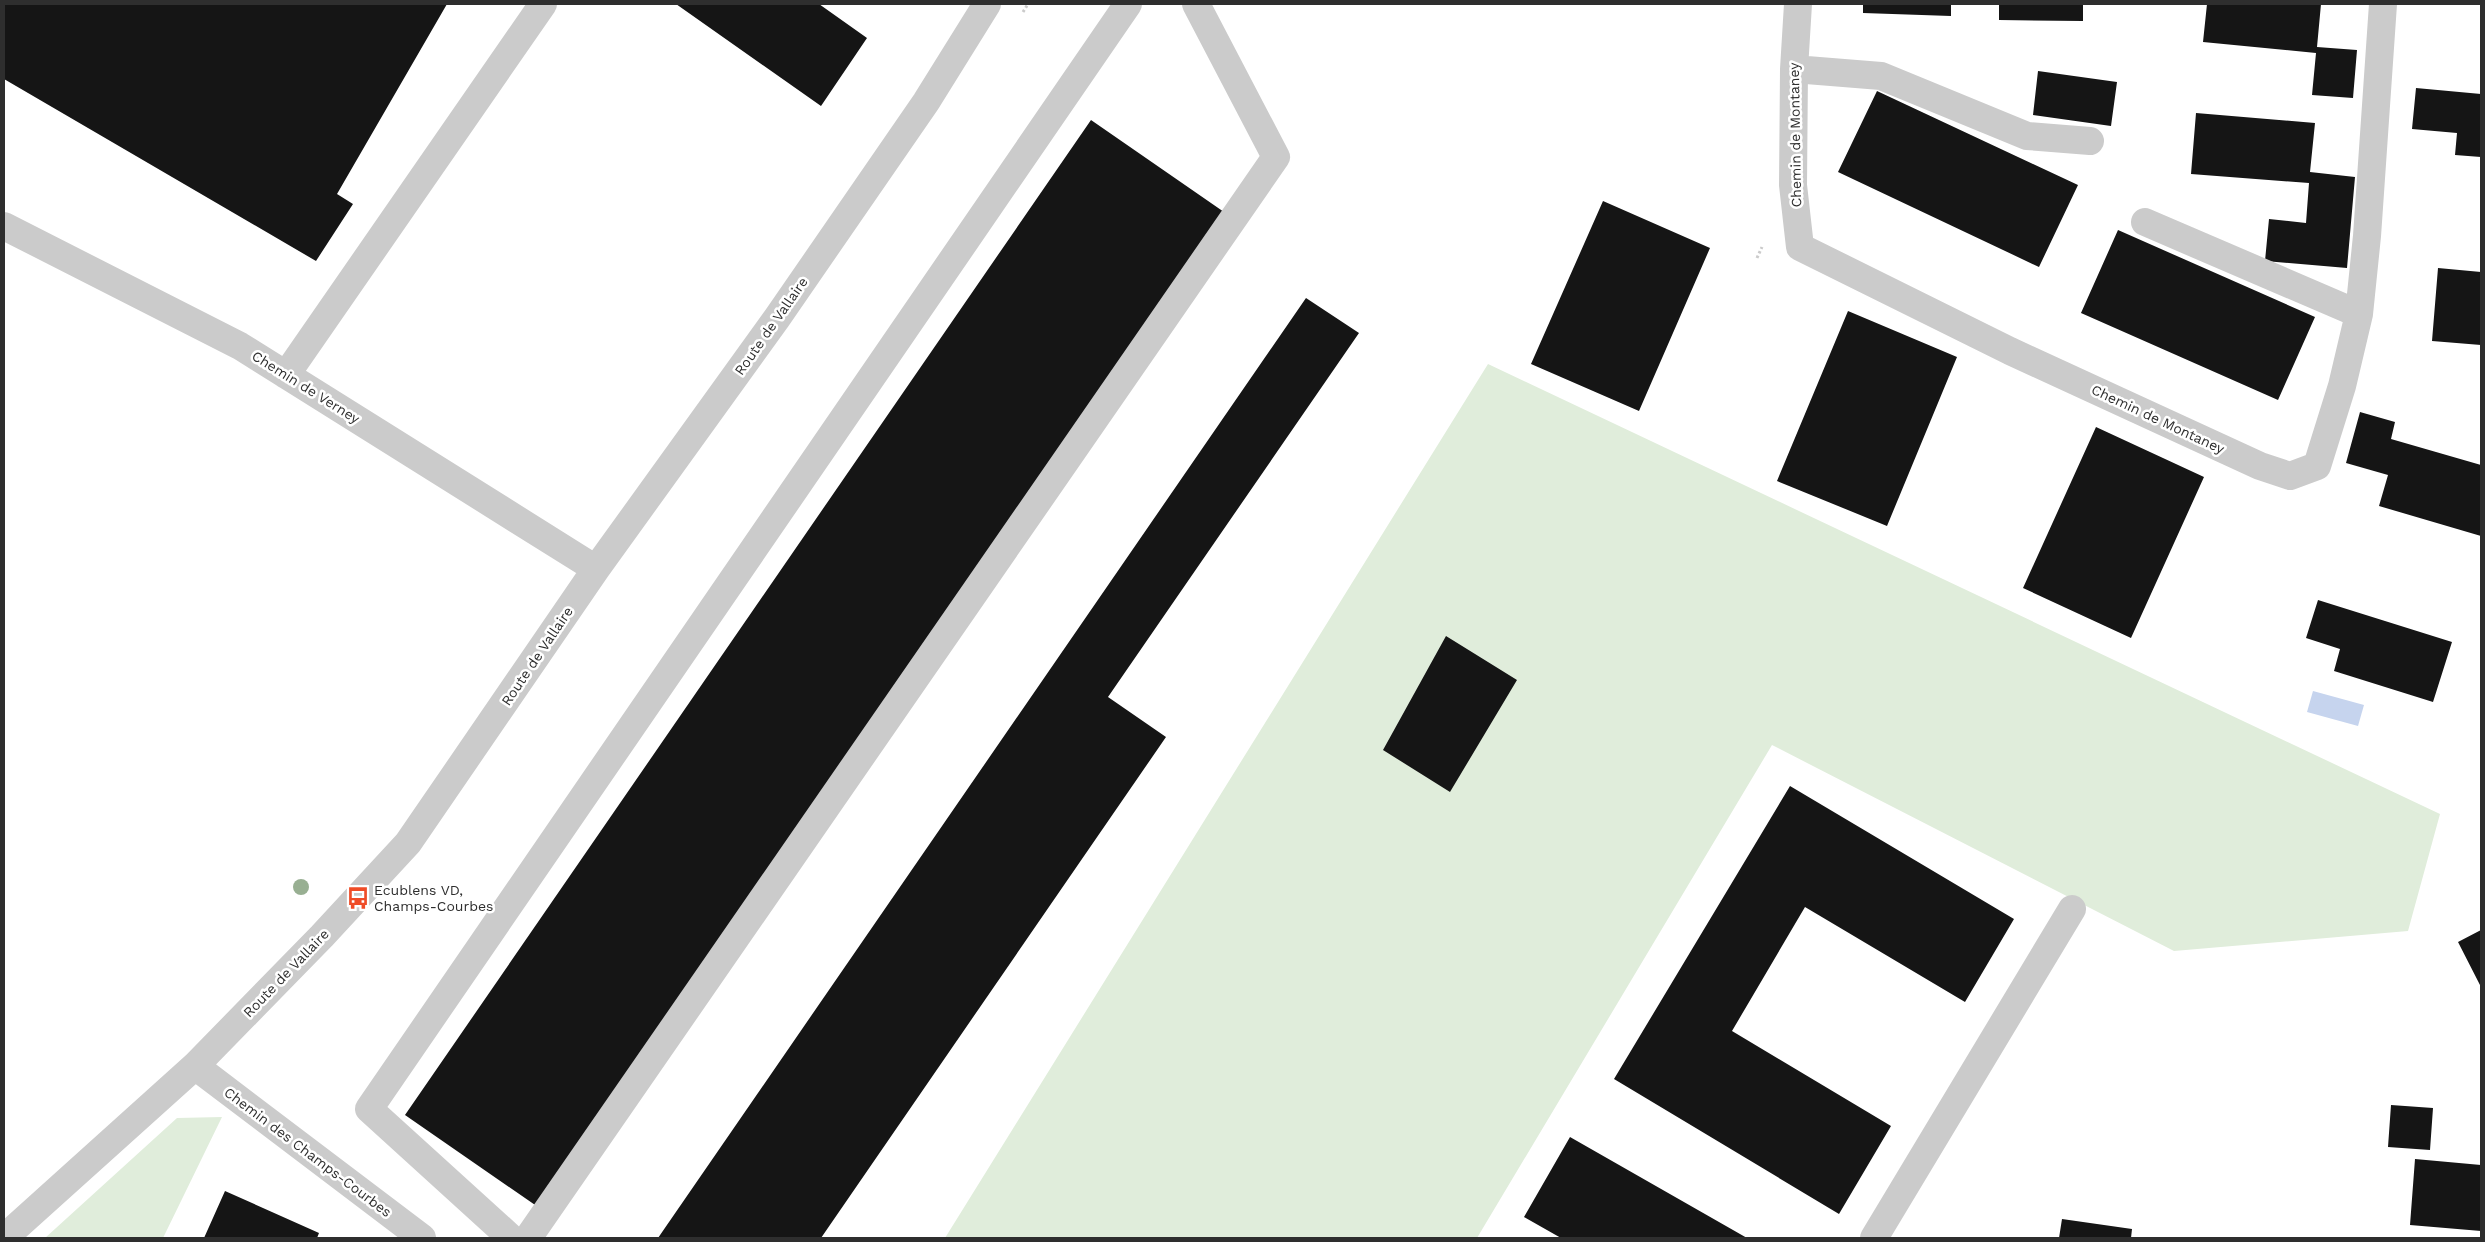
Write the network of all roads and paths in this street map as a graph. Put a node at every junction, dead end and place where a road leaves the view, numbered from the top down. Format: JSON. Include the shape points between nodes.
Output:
{"nodes":[{"id":1,"x":543,"y":4,"type":"edge"},
{"id":2,"x":986,"y":4,"type":"edge"},
{"id":3,"x":1128,"y":4,"type":"edge"},
{"id":4,"x":1196,"y":4,"type":"edge"},
{"id":5,"x":1798,"y":4,"type":"edge"},
{"id":6,"x":2382,"y":4,"type":"edge"},
{"id":7,"x":1794,"y":68,"type":"junction"},
{"id":8,"x":2090,"y":141,"type":"dead end"},
{"id":9,"x":2145,"y":222,"type":"dead end"},
{"id":10,"x":4,"y":226,"type":"edge"},
{"id":11,"x":2359,"y":314,"type":"junction"},
{"id":12,"x":286,"y":375,"type":"junction"},
{"id":13,"x":596,"y":570,"type":"junction"},
{"id":14,"x":2072,"y":909,"type":"dead end"},
{"id":15,"x":195,"y":1066,"type":"junction"},
{"id":16,"x":4,"y":1236,"type":"edge"},
{"id":17,"x":422,"y":1238,"type":"edge"},
{"id":18,"x":511,"y":1238,"type":"edge"},
{"id":19,"x":528,"y":1238,"type":"edge"},
{"id":20,"x":1874,"y":1238,"type":"edge"}],
"edges":[{"from":1,"to":12,"type":"street"},
{"from":2,"to":13,"type":"street","name":"Route de Vallaire","via":[[926,102]]},
{"from":3,"to":18,"type":"street","via":[[369,1109]]},
{"from":4,"to":19,"type":"street","via":[[1276,157]]},
{"from":5,"to":7,"type":"street","name":"Chemin de Montaney"},
{"from":6,"to":11,"type":"street","name":"Chemin de Montaney"},
{"from":7,"to":8,"type":"street","via":[[1882,76],[2027,136]]},
{"from":7,"to":11,"type":"street","name":"Chemin de Montaney","via":[[1793,185],[1800,247],[2010,351],[2260,466],[2290,476],[2317,466],[2342,386]]},
{"from":9,"to":11,"type":"street"},
{"from":10,"to":12,"type":"street","name":"Chemin de Verney","via":[[240,346]]},
{"from":12,"to":13,"type":"street","name":"Chemin de Verney"},
{"from":13,"to":15,"type":"street","name":"Route de Vallaire","via":[[408,843]]},
{"from":14,"to":20,"type":"street"},
{"from":15,"to":16,"type":"street","name":"Route de Vallaire"},
{"from":15,"to":17,"type":"street","name":"Chemin des Champs-Courbes"}]}
